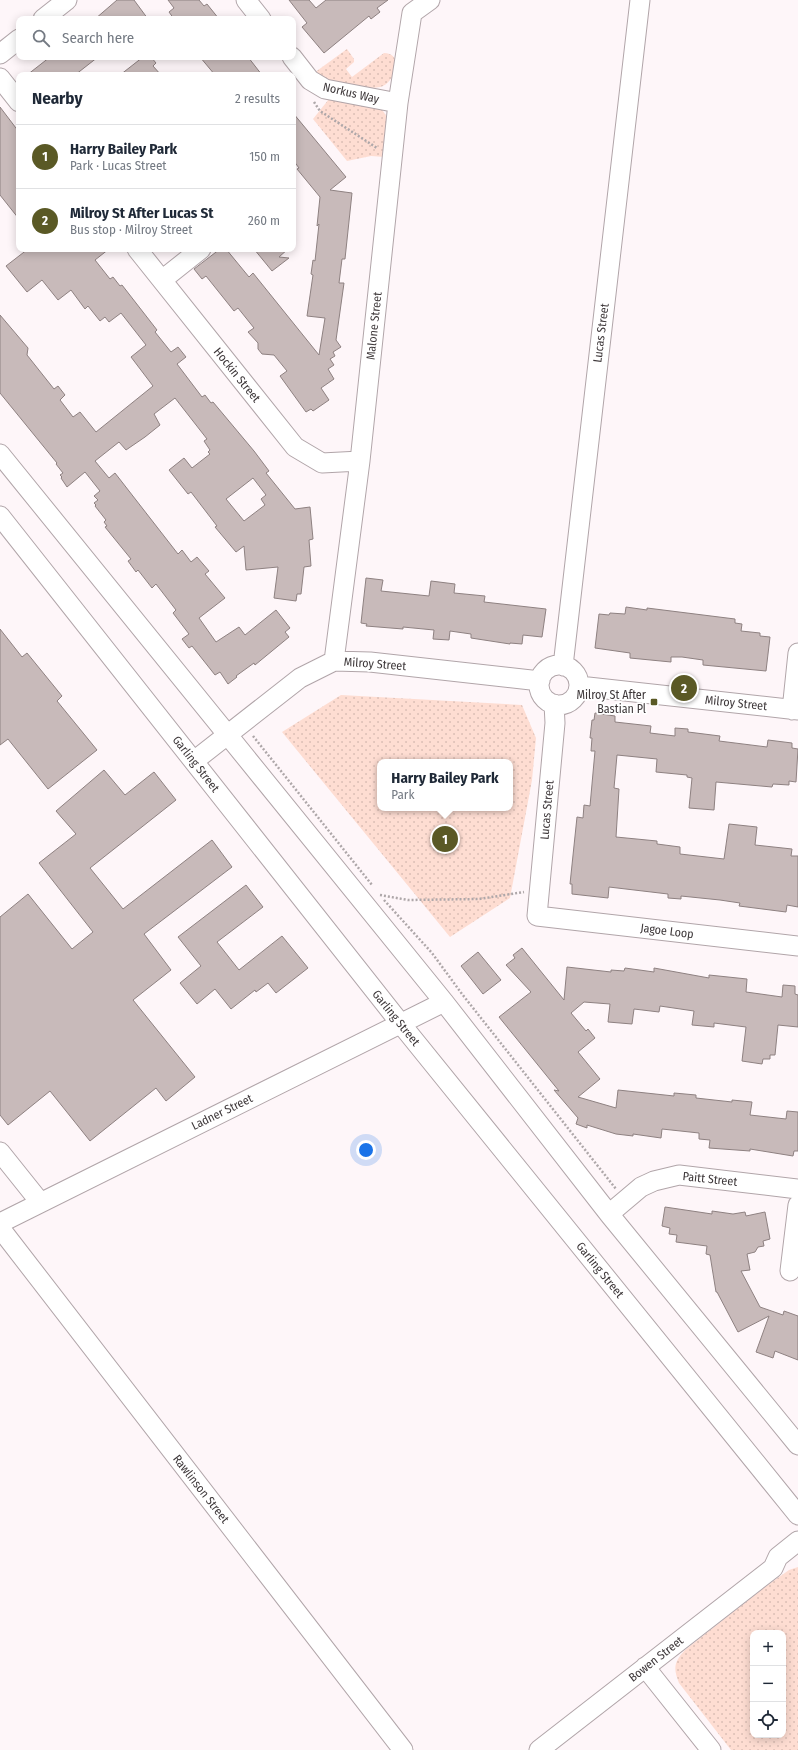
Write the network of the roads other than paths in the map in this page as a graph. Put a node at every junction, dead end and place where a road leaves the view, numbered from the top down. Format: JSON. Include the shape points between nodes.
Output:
{"nodes":[{"id":1,"x":67,"y":0,"type":"edge"},
{"id":2,"x":246,"y":0,"type":"edge"},
{"id":3,"x":430,"y":0,"type":"edge"},
{"id":4,"x":640,"y":0,"type":"edge"},
{"id":5,"x":47,"y":16,"type":"edge"},
{"id":6,"x":259,"y":16,"type":"edge"},
{"id":7,"x":16,"y":41,"type":"edge"},
{"id":8,"x":0,"y":54,"type":"edge"},
{"id":9,"x":294,"y":60,"type":"edge"},
{"id":10,"x":0,"y":78,"type":"edge"},
{"id":11,"x":16,"y":98,"type":"edge"},
{"id":12,"x":398,"y":103,"type":"junction"},
{"id":13,"x":139,"y":252,"type":"edge"},
{"id":14,"x":197,"y":252,"type":"edge"},
{"id":15,"x":162,"y":280,"type":"junction"},
{"id":16,"x":0,"y":454,"type":"edge"},
{"id":17,"x":360,"y":461,"type":"junction"},
{"id":18,"x":0,"y":516,"type":"edge"},
{"id":19,"x":798,"y":653,"type":"edge"},
{"id":20,"x":334,"y":661,"type":"junction"},
{"id":21,"x":563,"y":666,"type":"junction"},
{"id":22,"x":540,"y":681,"type":"junction"},
{"id":23,"x":579,"y":686,"type":"junction"},
{"id":24,"x":554,"y":704,"type":"junction"},
{"id":25,"x":795,"y":710,"type":"edge"},
{"id":26,"x":227,"y":735,"type":"junction"},
{"id":27,"x":194,"y":762,"type":"junction"},
{"id":28,"x":537,"y":916,"type":"joint"},
{"id":29,"x":798,"y":946,"type":"edge"},
{"id":30,"x":444,"y":1002,"type":"junction"},
{"id":31,"x":401,"y":1024,"type":"junction"},
{"id":32,"x":0,"y":1152,"type":"edge"},
{"id":33,"x":798,"y":1189,"type":"edge"},
{"id":34,"x":40,"y":1202,"type":"junction"},
{"id":35,"x":798,"y":1205,"type":"edge"},
{"id":36,"x":609,"y":1214,"type":"junction"},
{"id":37,"x":0,"y":1223,"type":"edge"},
{"id":38,"x":0,"y":1228,"type":"edge"},
{"id":39,"x":790,"y":1271,"type":"dead end"},
{"id":40,"x":792,"y":1431,"type":"edge"},
{"id":41,"x":798,"y":1445,"type":"edge"},
{"id":42,"x":798,"y":1515,"type":"edge"},
{"id":43,"x":798,"y":1541,"type":"edge"},
{"id":44,"x":798,"y":1558,"type":"edge"},
{"id":45,"x":773,"y":1568,"type":"junction"},
{"id":46,"x":645,"y":1667,"type":"junction"},
{"id":47,"x":403,"y":1750,"type":"edge"},
{"id":48,"x":540,"y":1750,"type":"edge"},
{"id":49,"x":711,"y":1750,"type":"edge"}],
"edges":[{"from":1,"to":5,"type":"street"},
{"from":2,"to":6,"type":"street"},
{"from":3,"to":12,"type":"street","name":"Malone Street","via":[[412,13]]},
{"from":4,"to":21,"type":"street","name":"Lucas Street"},
{"from":7,"to":8,"type":"street"},
{"from":9,"to":12,"type":"street","name":"Norkus Way","via":[[310,80],[325,89]]},
{"from":10,"to":11,"type":"street"},
{"from":12,"to":17,"type":"street","name":"Malone Street"},
{"from":13,"to":15,"type":"street","name":"Hockin Street"},
{"from":14,"to":15,"type":"street"},
{"from":15,"to":17,"type":"street","name":"Hockin Street","via":[[294,448],[322,463]]},
{"from":16,"to":26,"type":"street"},
{"from":17,"to":20,"type":"street","name":"Malone Street"},
{"from":18,"to":27,"type":"street","name":"Garling Street"},
{"from":19,"to":25,"type":"street"},
{"from":20,"to":22,"type":"street","name":"Milroy Street","via":[[370,662]]},
{"from":20,"to":26,"type":"street","name":"Milroy Street","via":[[300,678]]},
{"from":21,"to":22,"type":"street","via":[[548,669]]},
{"from":21,"to":23,"type":"street","via":[[573,671]]},
{"from":22,"to":24,"type":"street","via":[[544,698]]},
{"from":23,"to":24,"type":"street","via":[[571,701],[560,705]]},
{"from":23,"to":25,"type":"street","name":"Milroy Street"},
{"from":24,"to":28,"type":"street","name":"Lucas Street","via":[[556,723]]},
{"from":26,"to":27,"type":"street","name":"Milroy Street"},
{"from":26,"to":30,"type":"street"},
{"from":27,"to":31,"type":"street","name":"Garling Street"},
{"from":28,"to":29,"type":"street","name":"Jagoe Loop"},
{"from":30,"to":31,"type":"street","name":"Ladner Street"},
{"from":30,"to":36,"type":"street"},
{"from":31,"to":34,"type":"street","name":"Ladner Street"},
{"from":31,"to":42,"type":"street","name":"Garling Street"},
{"from":32,"to":34,"type":"street"},
{"from":33,"to":36,"type":"street","name":"Paitt Street","via":[[679,1175],[654,1181],[641,1188]]},
{"from":34,"to":37,"type":"street","name":"Ladner Street"},
{"from":35,"to":39,"type":"street"},
{"from":36,"to":40,"type":"street"},
{"from":38,"to":47,"type":"street","name":"Rawlinson Street"},
{"from":40,"to":41,"type":"street"},
{"from":43,"to":45,"type":"street","name":"Bowen Street","via":[[778,1557]]},
{"from":44,"to":45,"type":"street","name":"Bowen Street","via":[[786,1567]]},
{"from":45,"to":46,"type":"street","name":"Bowen Street"},
{"from":46,"to":48,"type":"street","name":"Bowen Street"},
{"from":46,"to":49,"type":"street"}]}
